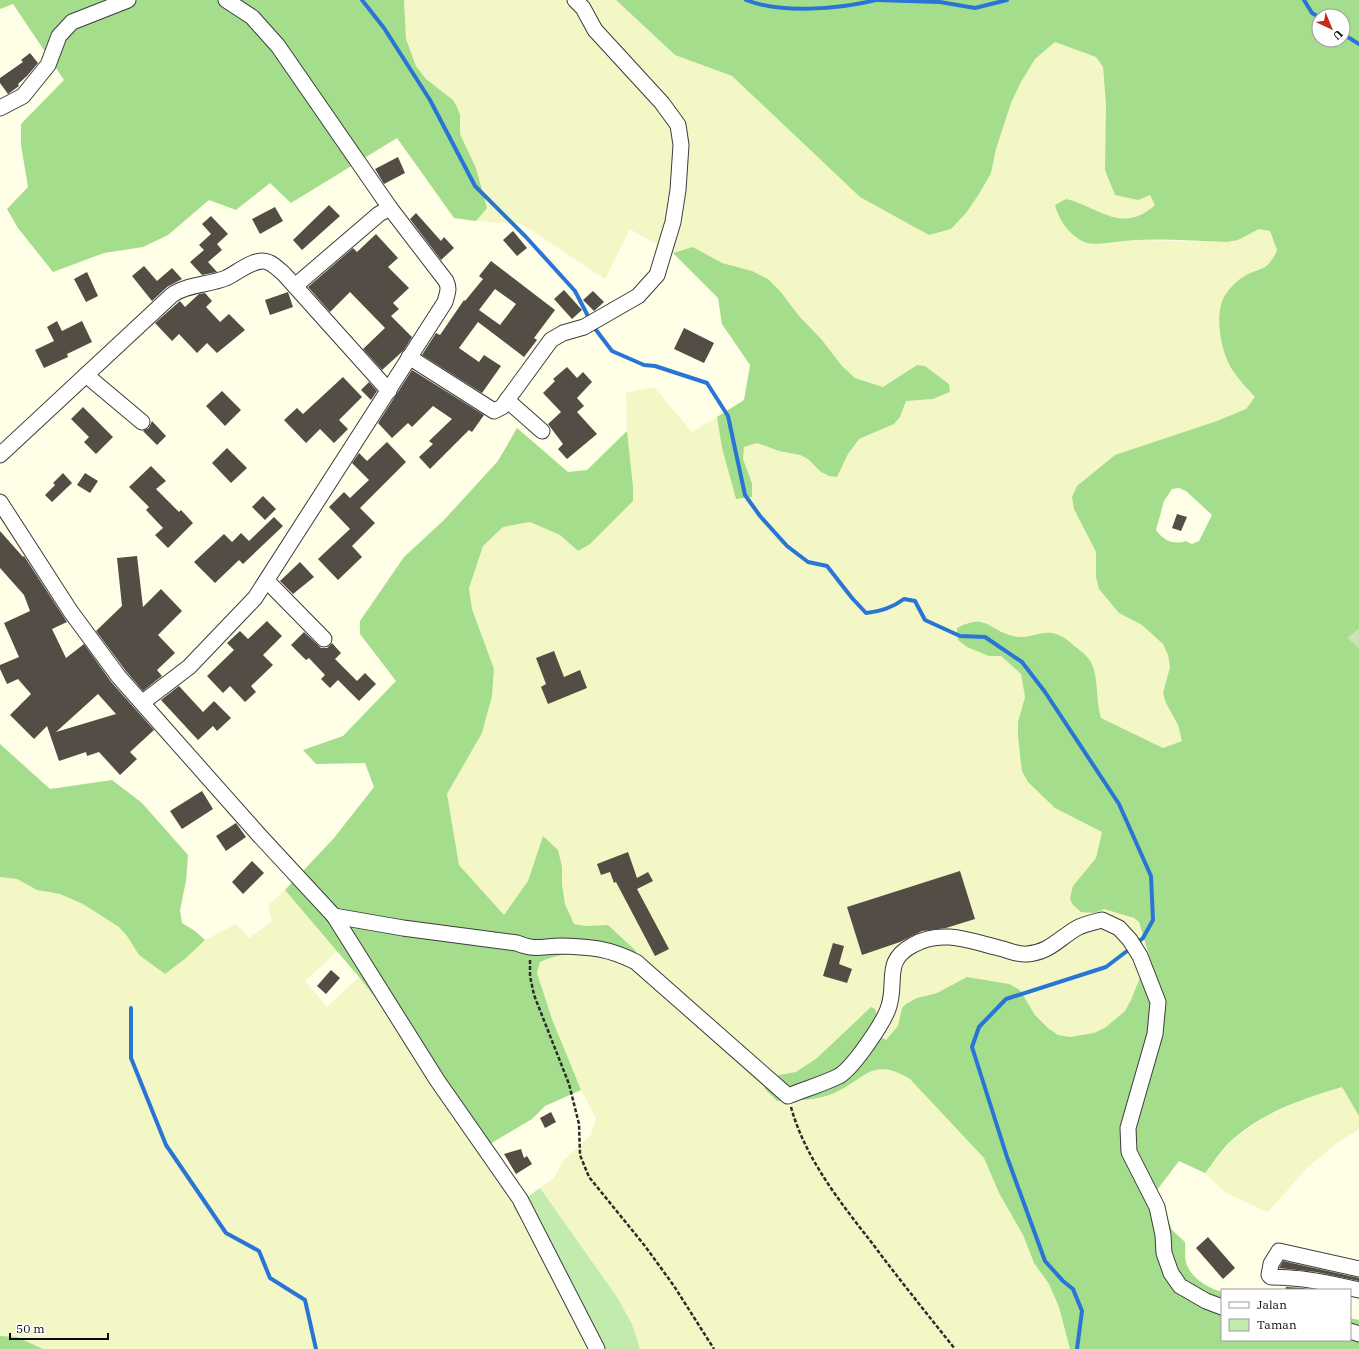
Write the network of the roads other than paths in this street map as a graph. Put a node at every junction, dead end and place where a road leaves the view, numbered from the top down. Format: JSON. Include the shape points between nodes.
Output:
{"nodes":[{"id":1,"x":128,"y":0,"type":"edge"},
{"id":2,"x":226,"y":0,"type":"edge"},
{"id":3,"x":575,"y":0,"type":"edge"},
{"id":4,"x":0,"y":108,"type":"edge"},
{"id":5,"x":390,"y":208,"type":"junction"},
{"id":6,"x":295,"y":286,"type":"junction"},
{"id":7,"x":409,"y":357,"type":"junction"},
{"id":8,"x":86,"y":374,"type":"junction"},
{"id":9,"x":389,"y":390,"type":"junction"},
{"id":10,"x":507,"y":400,"type":"junction"},
{"id":11,"x":142,"y":422,"type":"dead end"},
{"id":12,"x":542,"y":431,"type":"dead end"},
{"id":13,"x":0,"y":455,"type":"edge"},
{"id":14,"x":0,"y":502,"type":"edge"},
{"id":15,"x":267,"y":581,"type":"junction"},
{"id":16,"x":324,"y":639,"type":"dead end"},
{"id":17,"x":143,"y":702,"type":"junction"},
{"id":18,"x":334,"y":916,"type":"junction"},
{"id":19,"x":1359,"y":1268,"type":"edge"},
{"id":20,"x":1359,"y":1290,"type":"edge"},
{"id":21,"x":1221,"y":1307,"type":"edge"},
{"id":22,"x":597,"y":1349,"type":"edge"}],
"edges":[{"from":1,"to":4,"type":"street","via":[[72,22],[59,36],[48,65],[23,96]]},
{"from":2,"to":5,"type":"street","via":[[252,17],[278,46]]},
{"from":3,"to":10,"type":"street","via":[[583,8],[595,30],[671,113],[678,125],[678,190],[673,222],[658,275],[638,296],[584,327],[563,332],[546,345]]},
{"from":5,"to":6,"type":"street","via":[[379,214]]},
{"from":5,"to":7,"type":"street","via":[[448,286],[444,302]]},
{"from":6,"to":8,"type":"street","via":[[275,267],[264,261],[256,262],[216,282],[177,291]]},
{"from":6,"to":9,"type":"street"},
{"from":7,"to":9,"type":"street"},
{"from":7,"to":10,"type":"street","via":[[494,412]]},
{"from":8,"to":11,"type":"street"},
{"from":8,"to":13,"type":"street"},
{"from":9,"to":15,"type":"street"},
{"from":10,"to":12,"type":"street"},
{"from":14,"to":17,"type":"street","via":[[71,612],[119,677]]},
{"from":15,"to":16,"type":"street"},
{"from":15,"to":17,"type":"street","via":[[255,598],[189,667]]},
{"from":17,"to":18,"type":"street"},
{"from":18,"to":21,"type":"street","via":[[516,943],[530,948],[560,946],[613,951],[636,962],[788,1096],[840,1075],[874,1037],[889,1008],[893,966],[901,954],[912,945],[949,935],[1025,954],[1055,945],[1078,928],[1102,920],[1119,928],[1130,940],[1140,956],[1158,1002],[1155,1034],[1128,1128],[1129,1152],[1156,1207],[1163,1235],[1164,1254],[1171,1273],[1180,1286]]},
{"from":18,"to":22,"type":"street","via":[[437,1080],[520,1198]]},
{"from":19,"to":20,"type":"street","via":[[1279,1251],[1271,1264],[1269,1275],[1295,1277]]}]}
